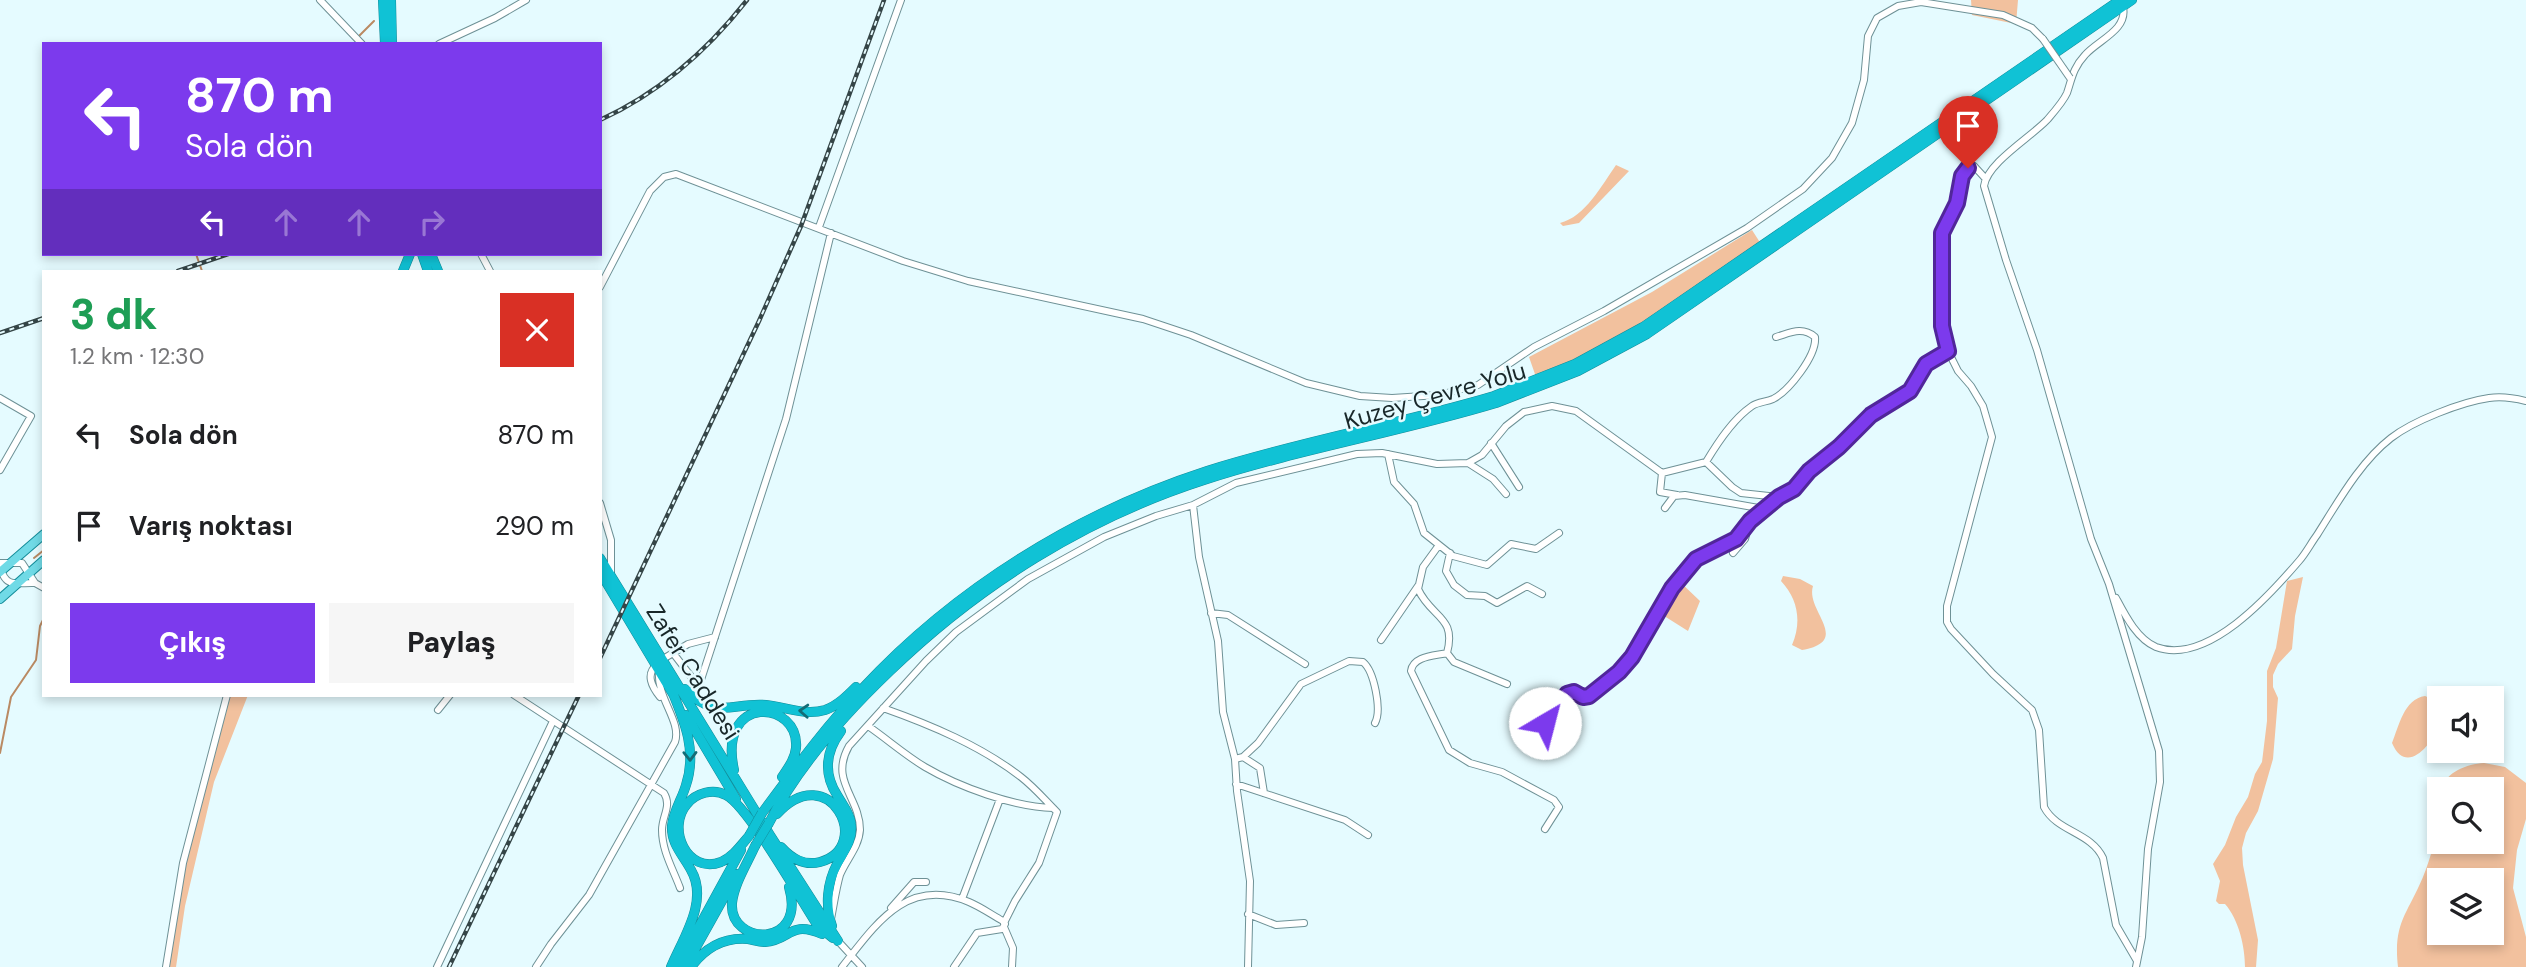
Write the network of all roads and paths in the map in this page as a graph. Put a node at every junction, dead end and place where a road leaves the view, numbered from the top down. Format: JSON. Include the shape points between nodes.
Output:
{"nodes":[{"id":1,"x":320,"y":0,"type":"edge"},
{"id":2,"x":383,"y":0,"type":"edge"},
{"id":3,"x":391,"y":0,"type":"edge"},
{"id":4,"x":526,"y":0,"type":"edge"},
{"id":5,"x":901,"y":0,"type":"edge"},
{"id":6,"x":2132,"y":0,"type":"edge"},
{"id":7,"x":1918,"y":1,"type":"edge"},
{"id":8,"x":2121,"y":3,"type":"edge"},
{"id":9,"x":387,"y":18,"type":"junction"},
{"id":10,"x":360,"y":42,"type":"edge"},
{"id":11,"x":385,"y":42,"type":"edge"},
{"id":12,"x":392,"y":42,"type":"edge"},
{"id":13,"x":443,"y":42,"type":"edge"},
{"id":14,"x":2070,"y":78,"type":"junction"},
{"id":15,"x":1985,"y":178,"type":"junction"},
{"id":16,"x":819,"y":228,"type":"junction"},
{"id":17,"x":831,"y":233,"type":"junction"},
{"id":18,"x":602,"y":283,"type":"edge"},
{"id":19,"x":1776,"y":337,"type":"dead end"},
{"id":20,"x":1948,"y":351,"type":"junction"},
{"id":21,"x":0,"y":398,"type":"edge"},
{"id":22,"x":2526,"y":401,"type":"edge"},
{"id":23,"x":1491,"y":443,"type":"junction"},
{"id":24,"x":1388,"y":454,"type":"junction"},
{"id":25,"x":1706,"y":462,"type":"junction"},
{"id":26,"x":1468,"y":463,"type":"junction"},
{"id":27,"x":0,"y":470,"type":"edge"},
{"id":28,"x":1662,"y":473,"type":"junction"},
{"id":29,"x":1519,"y":487,"type":"dead end"},
{"id":30,"x":1506,"y":494,"type":"dead end"},
{"id":31,"x":1677,"y":495,"type":"junction"},
{"id":32,"x":1779,"y":497,"type":"junction"},
{"id":33,"x":1193,"y":505,"type":"junction"},
{"id":34,"x":1665,"y":508,"type":"dead end"},
{"id":35,"x":1764,"y":509,"type":"junction"},
{"id":36,"x":602,"y":511,"type":"edge"},
{"id":37,"x":1749,"y":524,"type":"junction"},
{"id":38,"x":1559,"y":533,"type":"dead end"},
{"id":39,"x":42,"y":536,"type":"edge"},
{"id":40,"x":1439,"y":545,"type":"junction"},
{"id":41,"x":1450,"y":553,"type":"junction"},
{"id":42,"x":1733,"y":553,"type":"dead end"},
{"id":43,"x":13,"y":561,"type":"junction"},
{"id":44,"x":42,"y":562,"type":"edge"},
{"id":45,"x":602,"y":562,"type":"edge"},
{"id":46,"x":0,"y":568,"type":"edge"},
{"id":47,"x":30,"y":573,"type":"junction"},
{"id":48,"x":602,"y":575,"type":"edge"},
{"id":49,"x":610,"y":576,"type":"junction"},
{"id":50,"x":35,"y":583,"type":"junction"},
{"id":51,"x":17,"y":584,"type":"junction"},
{"id":52,"x":2109,"y":584,"type":"junction"},
{"id":53,"x":1418,"y":586,"type":"junction"},
{"id":54,"x":42,"y":587,"type":"edge"},
{"id":55,"x":1542,"y":594,"type":"dead end"},
{"id":56,"x":0,"y":599,"type":"edge"},
{"id":57,"x":1211,"y":612,"type":"junction"},
{"id":58,"x":937,"y":618,"type":"junction"},
{"id":59,"x":715,"y":637,"type":"junction"},
{"id":60,"x":1381,"y":640,"type":"dead end"},
{"id":61,"x":673,"y":653,"type":"junction"},
{"id":62,"x":1447,"y":653,"type":"junction"},
{"id":63,"x":903,"y":659,"type":"junction"},
{"id":64,"x":1305,"y":664,"type":"dead end"},
{"id":65,"x":660,"y":665,"type":"junction"},
{"id":66,"x":674,"y":678,"type":"junction"},
{"id":67,"x":701,"y":679,"type":"junction"},
{"id":68,"x":1507,"y":684,"type":"dead end"},
{"id":69,"x":672,"y":691,"type":"junction"},
{"id":70,"x":226,"y":697,"type":"edge"},
{"id":71,"x":448,"y":697,"type":"edge"},
{"id":72,"x":517,"y":697,"type":"edge"},
{"id":73,"x":695,"y":698,"type":"junction"},
{"id":74,"x":883,"y":708,"type":"junction"},
{"id":75,"x":438,"y":710,"type":"dead end"},
{"id":76,"x":553,"y":721,"type":"junction"},
{"id":77,"x":1375,"y":723,"type":"dead end"},
{"id":78,"x":868,"y":726,"type":"junction"},
{"id":79,"x":1548,"y":729,"type":"dead end"},
{"id":80,"x":1243,"y":757,"type":"junction"},
{"id":81,"x":1235,"y":759,"type":"junction"},
{"id":82,"x":735,"y":775,"type":"junction"},
{"id":83,"x":651,"y":784,"type":"junction"},
{"id":84,"x":1236,"y":784,"type":"junction"},
{"id":85,"x":1264,"y":793,"type":"junction"},
{"id":86,"x":1000,"y":799,"type":"junction"},
{"id":87,"x":1053,"y":808,"type":"junction"},
{"id":88,"x":758,"y":810,"type":"junction"},
{"id":89,"x":748,"y":817,"type":"junction"},
{"id":90,"x":769,"y":823,"type":"junction"},
{"id":91,"x":1545,"y":829,"type":"dead end"},
{"id":92,"x":770,"y":835,"type":"junction"},
{"id":93,"x":1368,"y":835,"type":"dead end"},
{"id":94,"x":749,"y":836,"type":"junction"},
{"id":95,"x":755,"y":846,"type":"junction"},
{"id":96,"x":782,"y":870,"type":"junction"},
{"id":97,"x":926,"y":882,"type":"dead end"},
{"id":98,"x":680,"y":888,"type":"dead end"},
{"id":99,"x":962,"y":900,"type":"junction"},
{"id":100,"x":890,"y":910,"type":"junction"},
{"id":101,"x":1248,"y":914,"type":"junction"},
{"id":102,"x":831,"y":922,"type":"junction"},
{"id":103,"x":1304,"y":923,"type":"dead end"},
{"id":104,"x":1004,"y":925,"type":"junction"},
{"id":105,"x":838,"y":941,"type":"junction"},
{"id":106,"x":851,"y":956,"type":"junction"},
{"id":107,"x":2137,"y":965,"type":"edge"},
{"id":108,"x":166,"y":967,"type":"edge"},
{"id":109,"x":437,"y":967,"type":"edge"},
{"id":110,"x":536,"y":967,"type":"edge"},
{"id":111,"x":671,"y":967,"type":"edge"},
{"id":112,"x":677,"y":967,"type":"edge"},
{"id":113,"x":685,"y":967,"type":"edge"},
{"id":114,"x":691,"y":967,"type":"edge"},
{"id":115,"x":842,"y":967,"type":"edge"},
{"id":116,"x":862,"y":967,"type":"edge"},
{"id":117,"x":954,"y":967,"type":"edge"},
{"id":118,"x":1012,"y":967,"type":"edge"},
{"id":119,"x":1248,"y":967,"type":"edge"}],
"edges":[{"from":1,"to":10,"type":"street"},
{"from":2,"to":9,"type":"highway"},
{"from":3,"to":9,"type":"highway"},
{"from":4,"to":13,"type":"street"},
{"from":5,"to":16,"type":"street"},
{"from":6,"to":8,"type":"highway","name":"Kuzey Çevre Yolu"},
{"from":7,"to":14,"type":"street","bridge":true,"via":[[2003,15],[2032,28]]},
{"from":7,"to":17,"type":"street","via":[[1877,18],[1868,36],[1864,80],[1852,123],[1832,158],[1803,189],[1747,228],[1478,384],[1439,395],[1360,396],[1306,383],[1149,321],[968,281]]},
{"from":8,"to":14,"type":"street","via":[[2124,16],[2120,25],[2085,54]]},
{"from":8,"to":58,"type":"highway","name":"Kuzey Çevre Yolu","via":[[1687,299],[1606,349],[1494,396],[1237,462],[1154,491],[1037,548]]},
{"from":8,"to":63,"type":"highway","name":"Kuzey Çevre Yolu","via":[[1690,306],[1608,356],[1496,403],[1241,469],[1144,503],[1017,569]]},
{"from":9,"to":11,"type":"highway"},
{"from":9,"to":12,"type":"highway"},
{"from":14,"to":15,"type":"street","via":[[2066,95],[2046,120]]},
{"from":15,"to":20,"type":"street","via":[[1976,166],[1966,170],[1942,233],[1942,326]]},
{"from":15,"to":52,"type":"street","via":[[1985,195]]},
{"from":16,"to":17,"type":"street"},
{"from":16,"to":18,"type":"street","via":[[683,175],[670,175],[650,191]]},
{"from":17,"to":59,"type":"street","via":[[786,419]]},
{"from":19,"to":25,"type":"street","via":[[1802,330],[1815,341],[1797,376],[1774,398],[1753,405]]},
{"from":20,"to":32,"type":"street","via":[[1926,364],[1910,391],[1877,411],[1794,489]]},
{"from":20,"to":107,"type":"street","via":[[1983,406],[1992,437],[1955,572],[1947,622],[2032,710],[2039,730],[2044,807],[2051,818],[2084,836],[2100,851],[2116,925]]},
{"from":21,"to":27,"type":"street","via":[[31,416]]},
{"from":22,"to":52,"type":"street","via":[[2487,398],[2446,411],[2392,437],[2361,470],[2301,560],[2248,614],[2198,646],[2177,650],[2155,646],[2127,618]]},
{"from":23,"to":26,"type":"street"},
{"from":23,"to":28,"type":"street","via":[[1524,412],[1561,406],[1597,424]]},
{"from":23,"to":29,"type":"street"},
{"from":24,"to":26,"type":"street","via":[[1428,463]]},
{"from":24,"to":33,"type":"street","via":[[1357,454],[1244,481]]},
{"from":24,"to":40,"type":"street","via":[[1394,482],[1414,504],[1424,533]]},
{"from":25,"to":28,"type":"street"},
{"from":25,"to":32,"type":"street","via":[[1741,493]]},
{"from":26,"to":30,"type":"street"},
{"from":28,"to":31,"type":"street","via":[[1660,492]]},
{"from":31,"to":34,"type":"street"},
{"from":31,"to":35,"type":"street"},
{"from":32,"to":35,"type":"street"},
{"from":33,"to":57,"type":"street"},
{"from":33,"to":74,"type":"street","via":[[1104,537],[1028,579],[946,641]]},
{"from":35,"to":37,"type":"street"},
{"from":36,"to":49,"type":"street","via":[[612,550]]},
{"from":37,"to":42,"type":"street","via":[[1745,539]]},
{"from":37,"to":79,"type":"street","via":[[1732,542],[1696,559],[1672,588],[1626,665],[1589,696],[1567,694],[1546,719]]},
{"from":38,"to":41,"type":"street","via":[[1536,549],[1509,545],[1485,565]]},
{"from":39,"to":43,"type":"main road"},
{"from":40,"to":41,"type":"street"},
{"from":40,"to":53,"type":"street"},
{"from":41,"to":55,"type":"street","via":[[1447,576],[1467,595],[1499,603],[1526,586]]},
{"from":43,"to":46,"type":"main road"},
{"from":43,"to":47,"type":"street","via":[[22,563]]},
{"from":44,"to":47,"type":"main road"},
{"from":45,"to":49,"type":"highway","name":"Zafer Caddesi"},
{"from":46,"to":51,"type":"street","via":[[8,583]]},
{"from":47,"to":50,"type":"street"},
{"from":47,"to":51,"type":"main road"},
{"from":48,"to":65,"type":"highway","name":"Zafer Caddesi"},
{"from":49,"to":65,"type":"highway","name":"Zafer Caddesi"},
{"from":50,"to":51,"type":"street"},
{"from":50,"to":54,"type":"street"},
{"from":51,"to":56,"type":"main road"},
{"from":52,"to":107,"type":"street","via":[[2161,767]]},
{"from":53,"to":60,"type":"street"},
{"from":53,"to":62,"type":"street","via":[[1449,628]]},
{"from":57,"to":64,"type":"street","via":[[1228,615]]},
{"from":57,"to":81,"type":"street","via":[[1225,724]]},
{"from":58,"to":73,"type":"highway","one_way":true,"via":[[824,710],[803,712],[761,704],[723,709]]},
{"from":58,"to":88,"type":"highway","name":"Kuzey Çevre Yolu","via":[[839,714]]},
{"from":59,"to":61,"type":"street"},
{"from":59,"to":67,"type":"street"},
{"from":61,"to":65,"type":"street"},
{"from":61,"to":67,"type":"street","via":[[693,679]]},
{"from":62,"to":68,"type":"street","via":[[1454,662]]},
{"from":62,"to":91,"type":"street","via":[[1416,661],[1411,669],[1449,750],[1470,764],[1502,772],[1555,800],[1559,807]]},
{"from":63,"to":90,"type":"highway","name":"Kuzey Çevre Yolu","via":[[822,744]]},
{"from":63,"to":102,"type":"highway","via":[[843,728],[829,752],[830,779],[851,824],[846,850],[832,874]]},
{"from":65,"to":66,"type":"highway","name":"Zafer Caddesi"},
{"from":65,"to":69,"type":"highway","name":"Zafer Caddesi"},
{"from":65,"to":83,"type":"street","via":[[651,670],[651,680],[677,736]]},
{"from":66,"to":73,"type":"highway"},
{"from":66,"to":82,"type":"highway","name":"Zafer Caddesi"},
{"from":67,"to":73,"type":"street"},
{"from":69,"to":89,"type":"highway","name":"Zafer Caddesi"},
{"from":69,"to":111,"type":"highway","one_way":true,"via":[[688,733],[691,763],[672,835],[698,891],[695,910]]},
{"from":70,"to":108,"type":"street","via":[[183,863]]},
{"from":71,"to":75,"type":"street"},
{"from":72,"to":76,"type":"street"},
{"from":74,"to":78,"type":"street"},
{"from":74,"to":87,"type":"street","via":[[971,746],[1022,778]]},
{"from":76,"to":83,"type":"street"},
{"from":76,"to":109,"type":"street"},
{"from":77,"to":80,"type":"street","via":[[1379,708],[1370,671],[1363,662],[1349,661],[1297,687]]},
{"from":78,"to":86,"type":"street","via":[[933,771]]},
{"from":78,"to":102,"type":"street","via":[[849,746],[843,761],[843,782],[856,809],[860,832],[841,875]]},
{"from":80,"to":81,"type":"street"},
{"from":80,"to":85,"type":"street","via":[[1260,768]]},
{"from":81,"to":84,"type":"street"},
{"from":82,"to":88,"type":"highway","name":"Zafer Caddesi"},
{"from":82,"to":88,"type":"highway","via":[[736,727],[759,711],[783,719],[794,736],[796,750]]},
{"from":83,"to":98,"type":"street","via":[[667,799],[664,846]]},
{"from":83,"to":110,"type":"street","via":[[586,900]]},
{"from":84,"to":85,"type":"street"},
{"from":84,"to":101,"type":"street","via":[[1250,881]]},
{"from":85,"to":93,"type":"street","via":[[1345,820]]},
{"from":86,"to":87,"type":"street","via":[[1025,807]]},
{"from":86,"to":99,"type":"street"},
{"from":87,"to":104,"type":"street","via":[[1057,812],[1039,863]]},
{"from":88,"to":92,"type":"highway","name":"Zafer Caddesi"},
{"from":88,"to":94,"type":"highway","bridge":true},
{"from":89,"to":94,"type":"highway","via":[[727,796],[705,793],[685,805],[678,830],[688,853],[712,864],[726,859]]},
{"from":89,"to":96,"type":"highway"},
{"from":90,"to":92,"type":"highway","via":[[790,802],[808,796],[830,801],[845,825],[833,856],[812,863],[793,858]]},
{"from":90,"to":95,"type":"highway","name":"Kuzey Çevre Yolu","bridge":true},
{"from":92,"to":105,"type":"highway"},
{"from":94,"to":112,"type":"highway"},
{"from":95,"to":96,"type":"highway","via":[[732,905],[735,919],[746,930],[773,934],[790,919],[793,901]]},
{"from":95,"to":113,"type":"highway"},
{"from":96,"to":105,"type":"highway","via":[[818,926]]},
{"from":97,"to":100,"type":"street","via":[[913,884]]},
{"from":99,"to":100,"type":"street","via":[[932,895]]},
{"from":99,"to":104,"type":"street"},
{"from":100,"to":106,"type":"street"},
{"from":101,"to":103,"type":"street","via":[[1276,925]]},
{"from":101,"to":119,"type":"street"},
{"from":102,"to":105,"type":"highway"},
{"from":104,"to":117,"type":"street","via":[[977,933]]},
{"from":104,"to":118,"type":"street","via":[[1013,948]]},
{"from":105,"to":106,"type":"street"},
{"from":105,"to":114,"type":"highway","via":[[797,929],[765,942],[730,940],[710,947]]},
{"from":106,"to":115,"type":"street"},
{"from":106,"to":116,"type":"street"}]}
